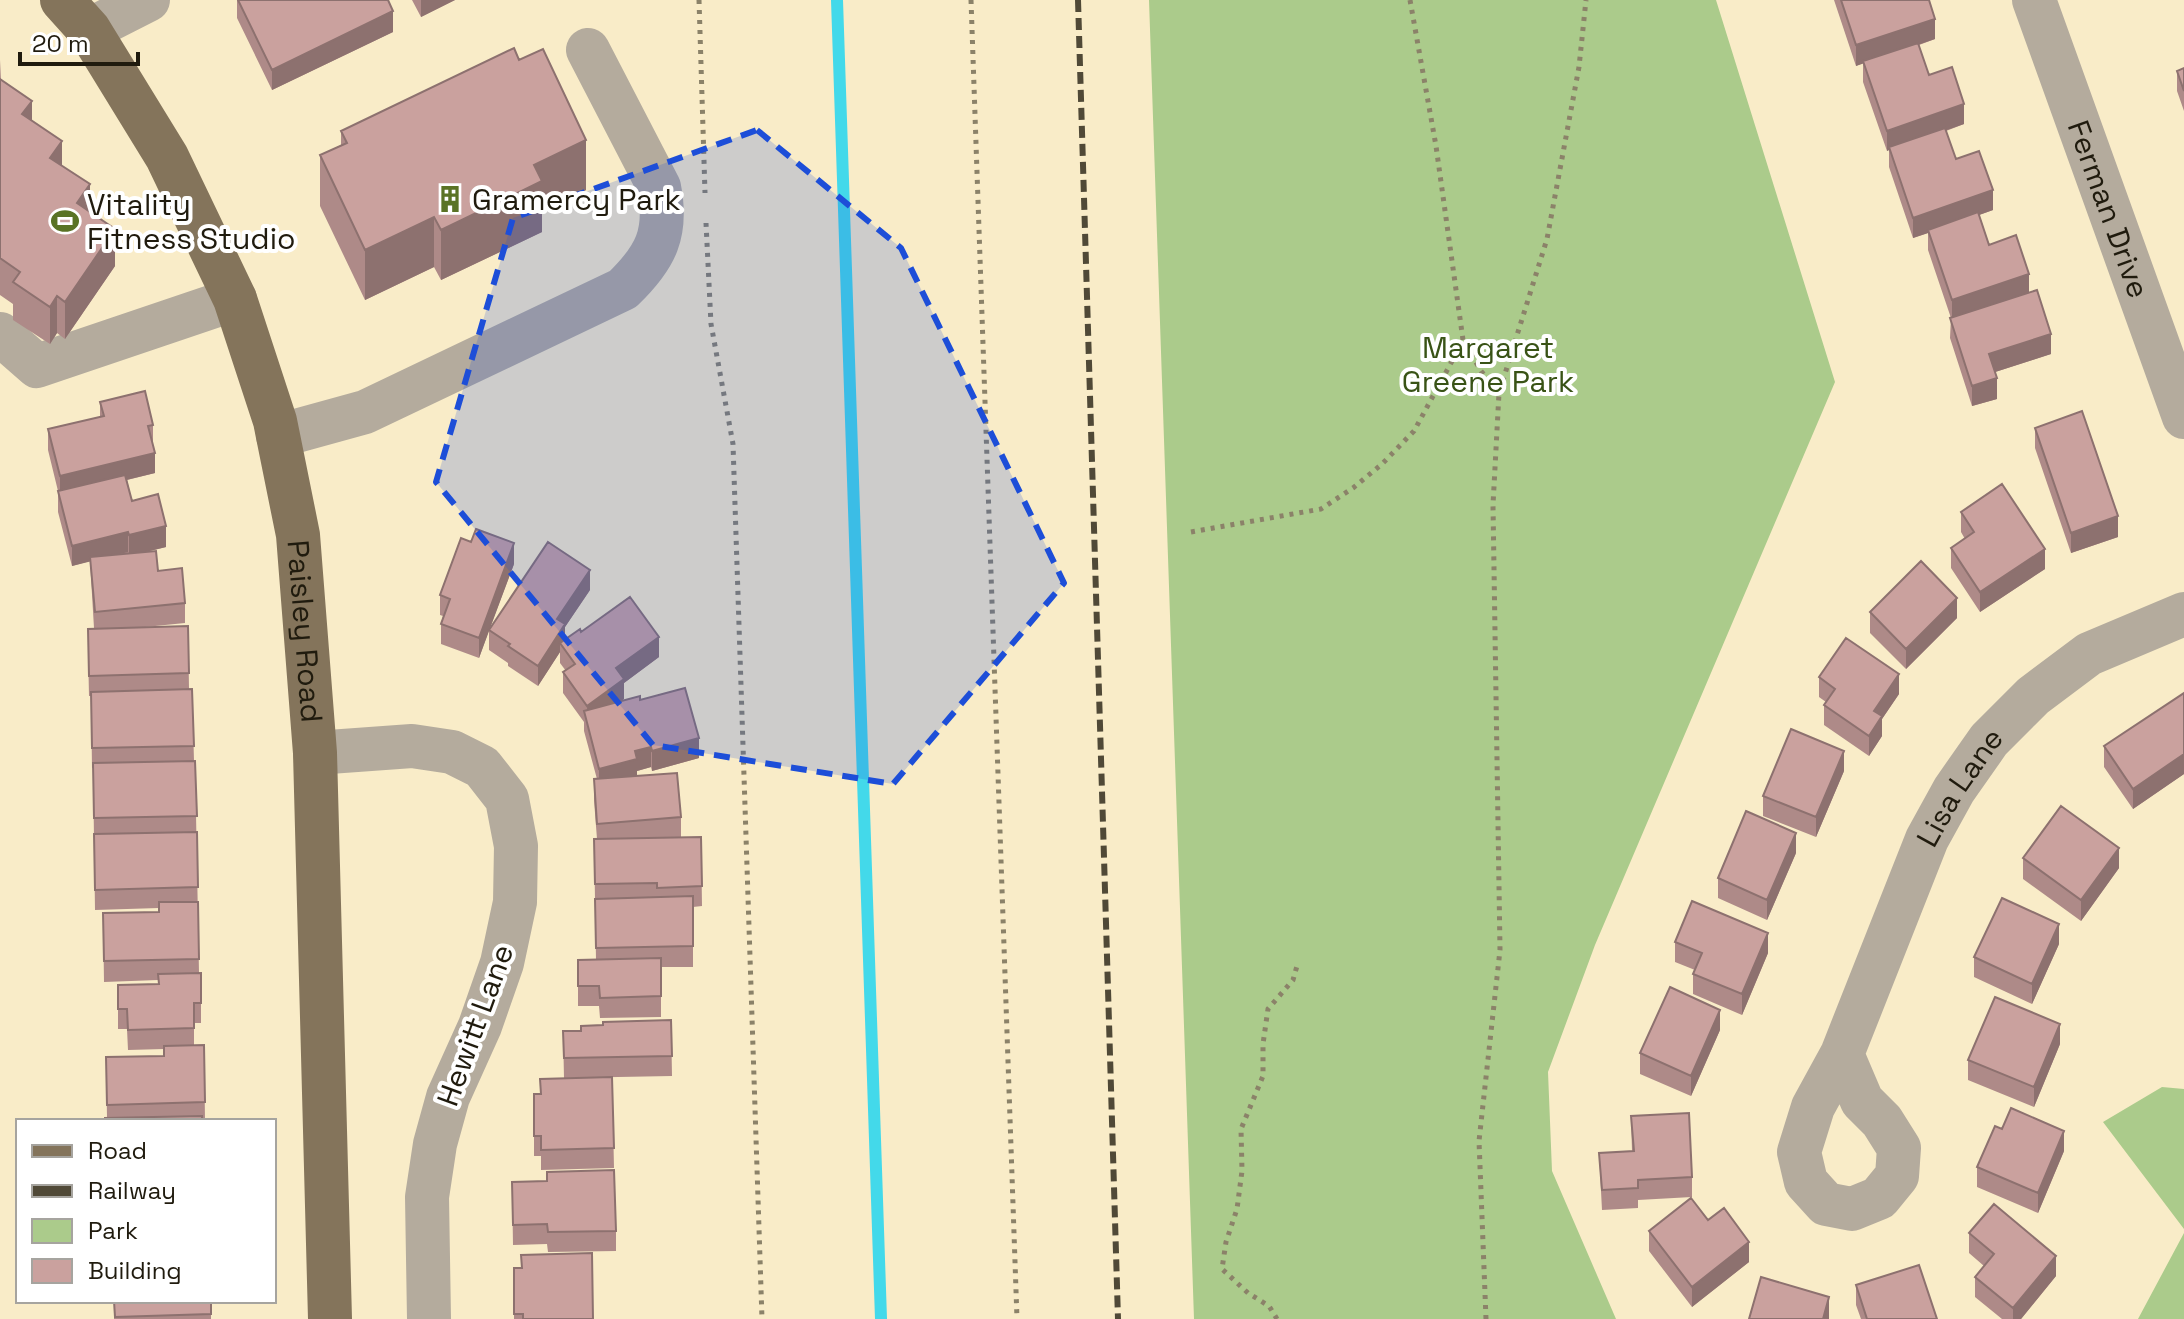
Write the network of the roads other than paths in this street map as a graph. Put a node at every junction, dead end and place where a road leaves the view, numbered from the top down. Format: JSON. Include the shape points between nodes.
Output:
{"nodes":[{"id":1,"x":148,"y":0,"type":"edge"},
{"id":2,"x":2034,"y":0,"type":"edge"},
{"id":3,"x":76,"y":15,"type":"edge"},
{"id":4,"x":588,"y":50,"type":"dead end"},
{"id":5,"x":235,"y":299,"type":"junction"},
{"id":6,"x":0,"y":334,"type":"edge"},
{"id":7,"x":2184,"y":417,"type":"edge"},
{"id":8,"x":278,"y":436,"type":"junction"},
{"id":9,"x":2184,"y":614,"type":"edge"},
{"id":10,"x":315,"y":753,"type":"junction"},
{"id":11,"x":1842,"y":1054,"type":"dead end"},
{"id":12,"x":330,"y":1319,"type":"edge"},
{"id":13,"x":429,"y":1319,"type":"edge"}],
"edges":[{"from":1,"to":3,"type":"street"},
{"from":2,"to":7,"type":"street","name":"Ferman Drive"},
{"from":3,"to":5,"type":"main road","name":"Paisley Road","via":[[167,157]]},
{"from":4,"to":8,"type":"street","via":[[659,187],[659,241],[641,271],[623,289],[365,412]]},
{"from":5,"to":6,"type":"street","via":[[37,366]]},
{"from":5,"to":8,"type":"main road","name":"Paisley Road"},
{"from":8,"to":10,"type":"main road","name":"Paisley Road","via":[[298,535]]},
{"from":9,"to":11,"type":"street","name":"Lisa Lane","via":[[2089,654],[2033,696],[1989,740],[1927,839]]},
{"from":10,"to":12,"type":"main road","name":"Paisley Road"},
{"from":10,"to":13,"type":"street","name":"Hewitt Lane","via":[[412,746],[452,752],[482,767],[507,799],[516,846],[515,902],[502,963],[448,1097],[435,1144],[427,1197]]}]}
